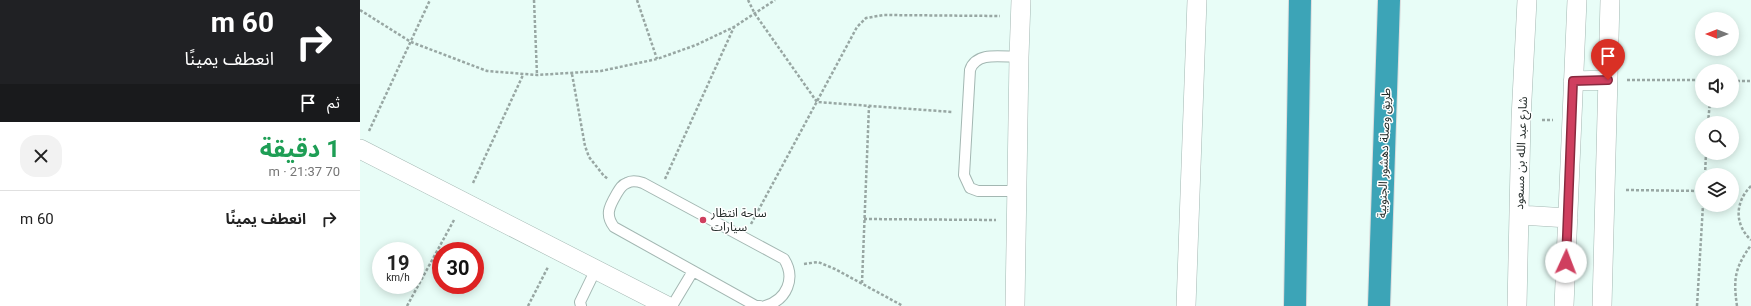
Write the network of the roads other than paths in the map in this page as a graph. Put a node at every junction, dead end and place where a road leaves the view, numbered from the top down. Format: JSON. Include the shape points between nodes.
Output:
{"nodes":[{"id":1,"x":1198,"y":0,"type":"edge"},
{"id":2,"x":1300,"y":0,"type":"edge"},
{"id":3,"x":1389,"y":0,"type":"edge"},
{"id":4,"x":1527,"y":0,"type":"edge"},
{"id":5,"x":1577,"y":0,"type":"edge"},
{"id":6,"x":1610,"y":0,"type":"edge"},
{"id":7,"x":1021,"y":8,"type":"edge"},
{"id":8,"x":1019,"y":58,"type":"junction"},
{"id":9,"x":1608,"y":80,"type":"junction"},
{"id":10,"x":1573,"y":81,"type":"junction"},
{"id":11,"x":360,"y":149,"type":"edge"},
{"id":12,"x":1016,"y":191,"type":"junction"},
{"id":13,"x":1519,"y":215,"type":"junction"},
{"id":14,"x":1568,"y":218,"type":"junction"},
{"id":15,"x":596,"y":269,"type":"junction"},
{"id":16,"x":693,"y":271,"type":"junction"},
{"id":17,"x":581,"y":306,"type":"edge"},
{"id":18,"x":667,"y":306,"type":"edge"},
{"id":19,"x":672,"y":306,"type":"edge"},
{"id":20,"x":760,"y":306,"type":"edge"},
{"id":21,"x":765,"y":306,"type":"edge"},
{"id":22,"x":1015,"y":306,"type":"edge"},
{"id":23,"x":1186,"y":306,"type":"edge"},
{"id":24,"x":1295,"y":306,"type":"edge"},
{"id":25,"x":1379,"y":306,"type":"edge"},
{"id":26,"x":1517,"y":306,"type":"edge"},
{"id":27,"x":1564,"y":306,"type":"edge"},
{"id":28,"x":1602,"y":306,"type":"edge"}],
"edges":[{"from":1,"to":23,"type":"street"},
{"from":2,"to":24,"type":"highway"},
{"from":3,"to":25,"type":"highway","name":"طريق وصلة دهشور الجنوبية"},
{"from":4,"to":13,"type":"street","name":"شارع عبد الله بن مسعود"},
{"from":5,"to":10,"type":"street"},
{"from":6,"to":9,"type":"street"},
{"from":7,"to":8,"type":"street"},
{"from":8,"to":12,"type":"street"},
{"from":8,"to":12,"type":"lane","via":[[981,57],[972,64],[964,175],[970,188],[978,191]]},
{"from":9,"to":10,"type":"street"},
{"from":9,"to":28,"type":"street"},
{"from":10,"to":14,"type":"street"},
{"from":11,"to":15,"type":"street"},
{"from":12,"to":22,"type":"street"},
{"from":13,"to":14,"type":"street"},
{"from":13,"to":26,"type":"street","name":"شارع عبد الله بن مسعود"},
{"from":14,"to":27,"type":"street"},
{"from":15,"to":17,"type":"lane","via":[[580,302]]},
{"from":15,"to":18,"type":"street"},
{"from":16,"to":19,"type":"lane"},
{"from":16,"to":20,"type":"lane"},
{"from":16,"to":21,"type":"lane","via":[[614,227],[609,221],[609,207],[620,187],[635,181],[642,183],[784,259],[789,266],[789,283],[780,299]]}]}
